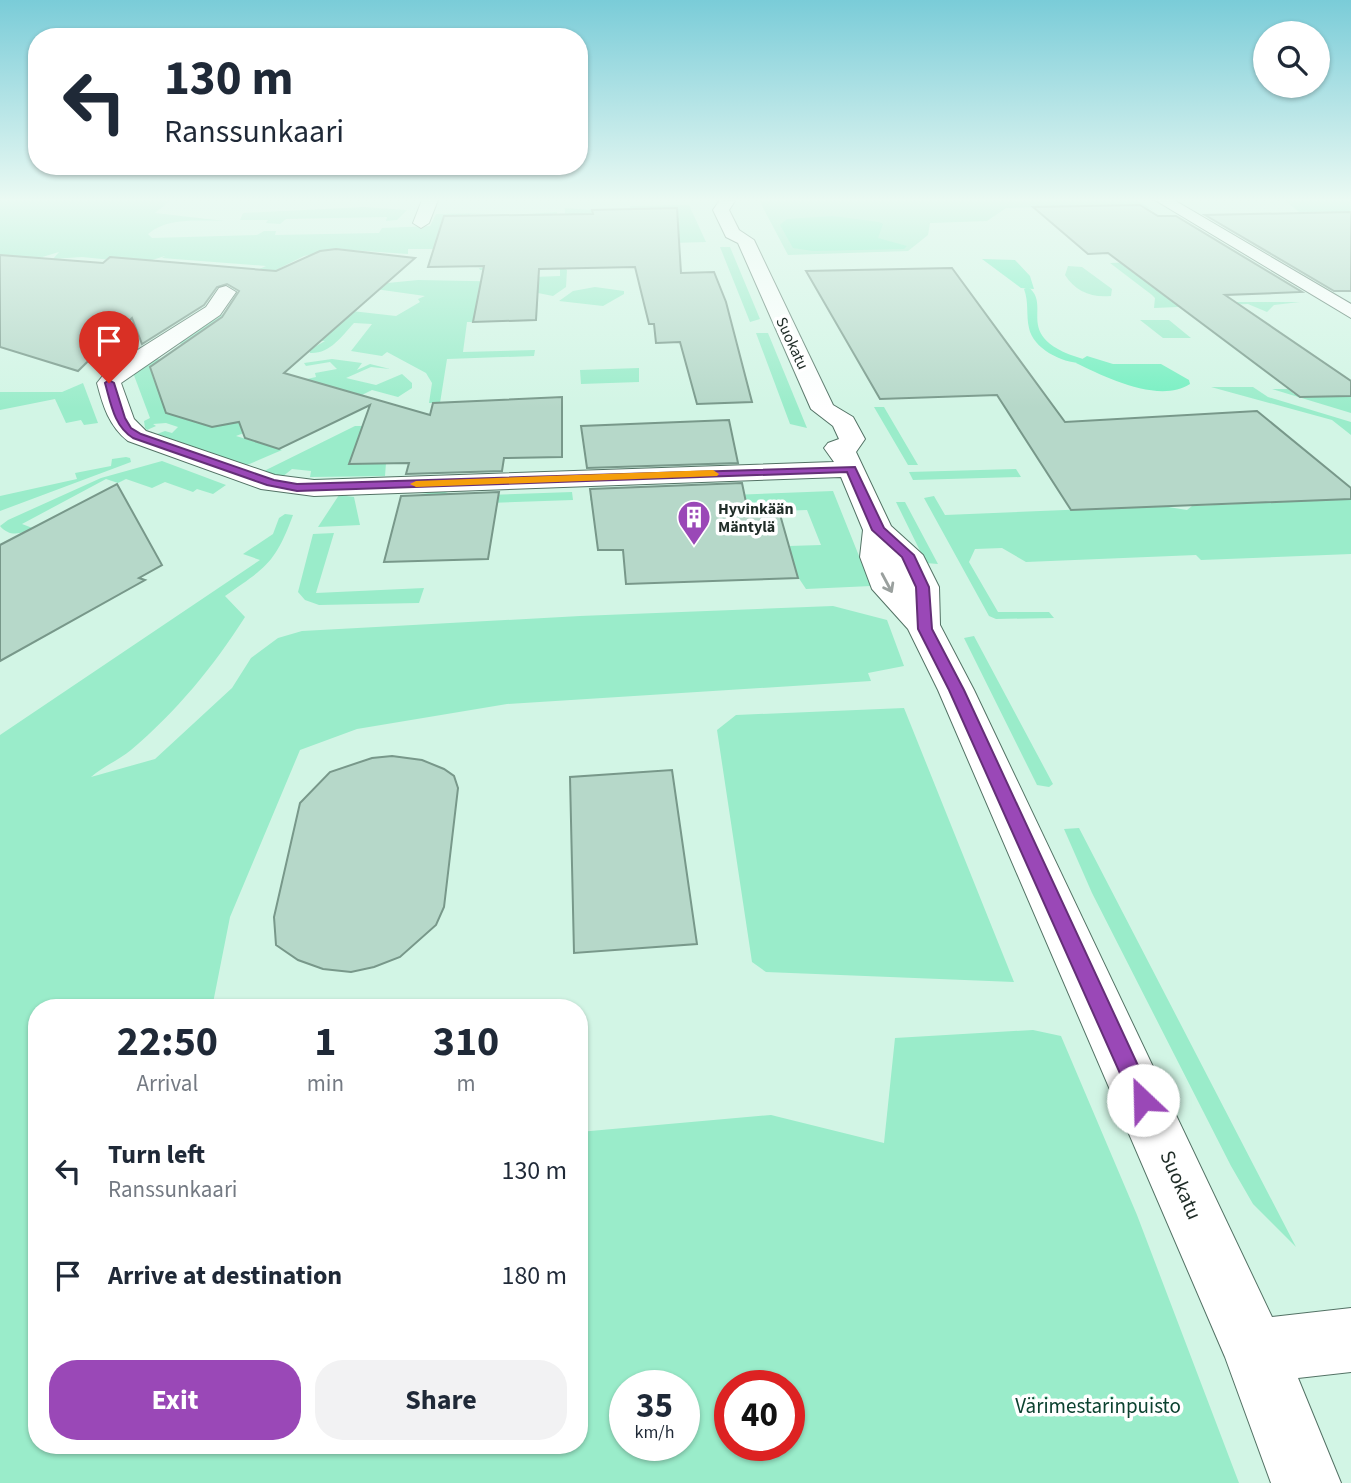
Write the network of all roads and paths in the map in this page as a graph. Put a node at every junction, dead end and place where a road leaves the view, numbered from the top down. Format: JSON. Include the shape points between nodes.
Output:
{"nodes":[{"id":1,"x":758,"y":269,"type":"edge"},
{"id":2,"x":1279,"y":269,"type":"edge"},
{"id":3,"x":226,"y":292,"type":"dead end"},
{"id":4,"x":1351,"y":312,"type":"edge"},
{"id":5,"x":847,"y":460,"type":"junction"},
{"id":6,"x":1351,"y":1340,"type":"edge"},
{"id":7,"x":1255,"y":1351,"type":"junction"},
{"id":8,"x":1306,"y":1483,"type":"edge"}],
"edges":[{"from":1,"to":5,"type":"street","name":"Suokatu","via":[[823,409],[815,422],[824,442]]},
{"from":2,"to":4,"type":"street"},
{"from":3,"to":5,"type":"street","via":[[213,311],[117,373],[109,383],[127,430],[271,483],[314,488]]},
{"from":5,"to":7,"type":"street","name":"Suokatu","via":[[878,530],[875,557],[888,589],[923,625]]},
{"from":6,"to":7,"type":"street"},
{"from":7,"to":8,"type":"street","name":"Suokatu"}]}
